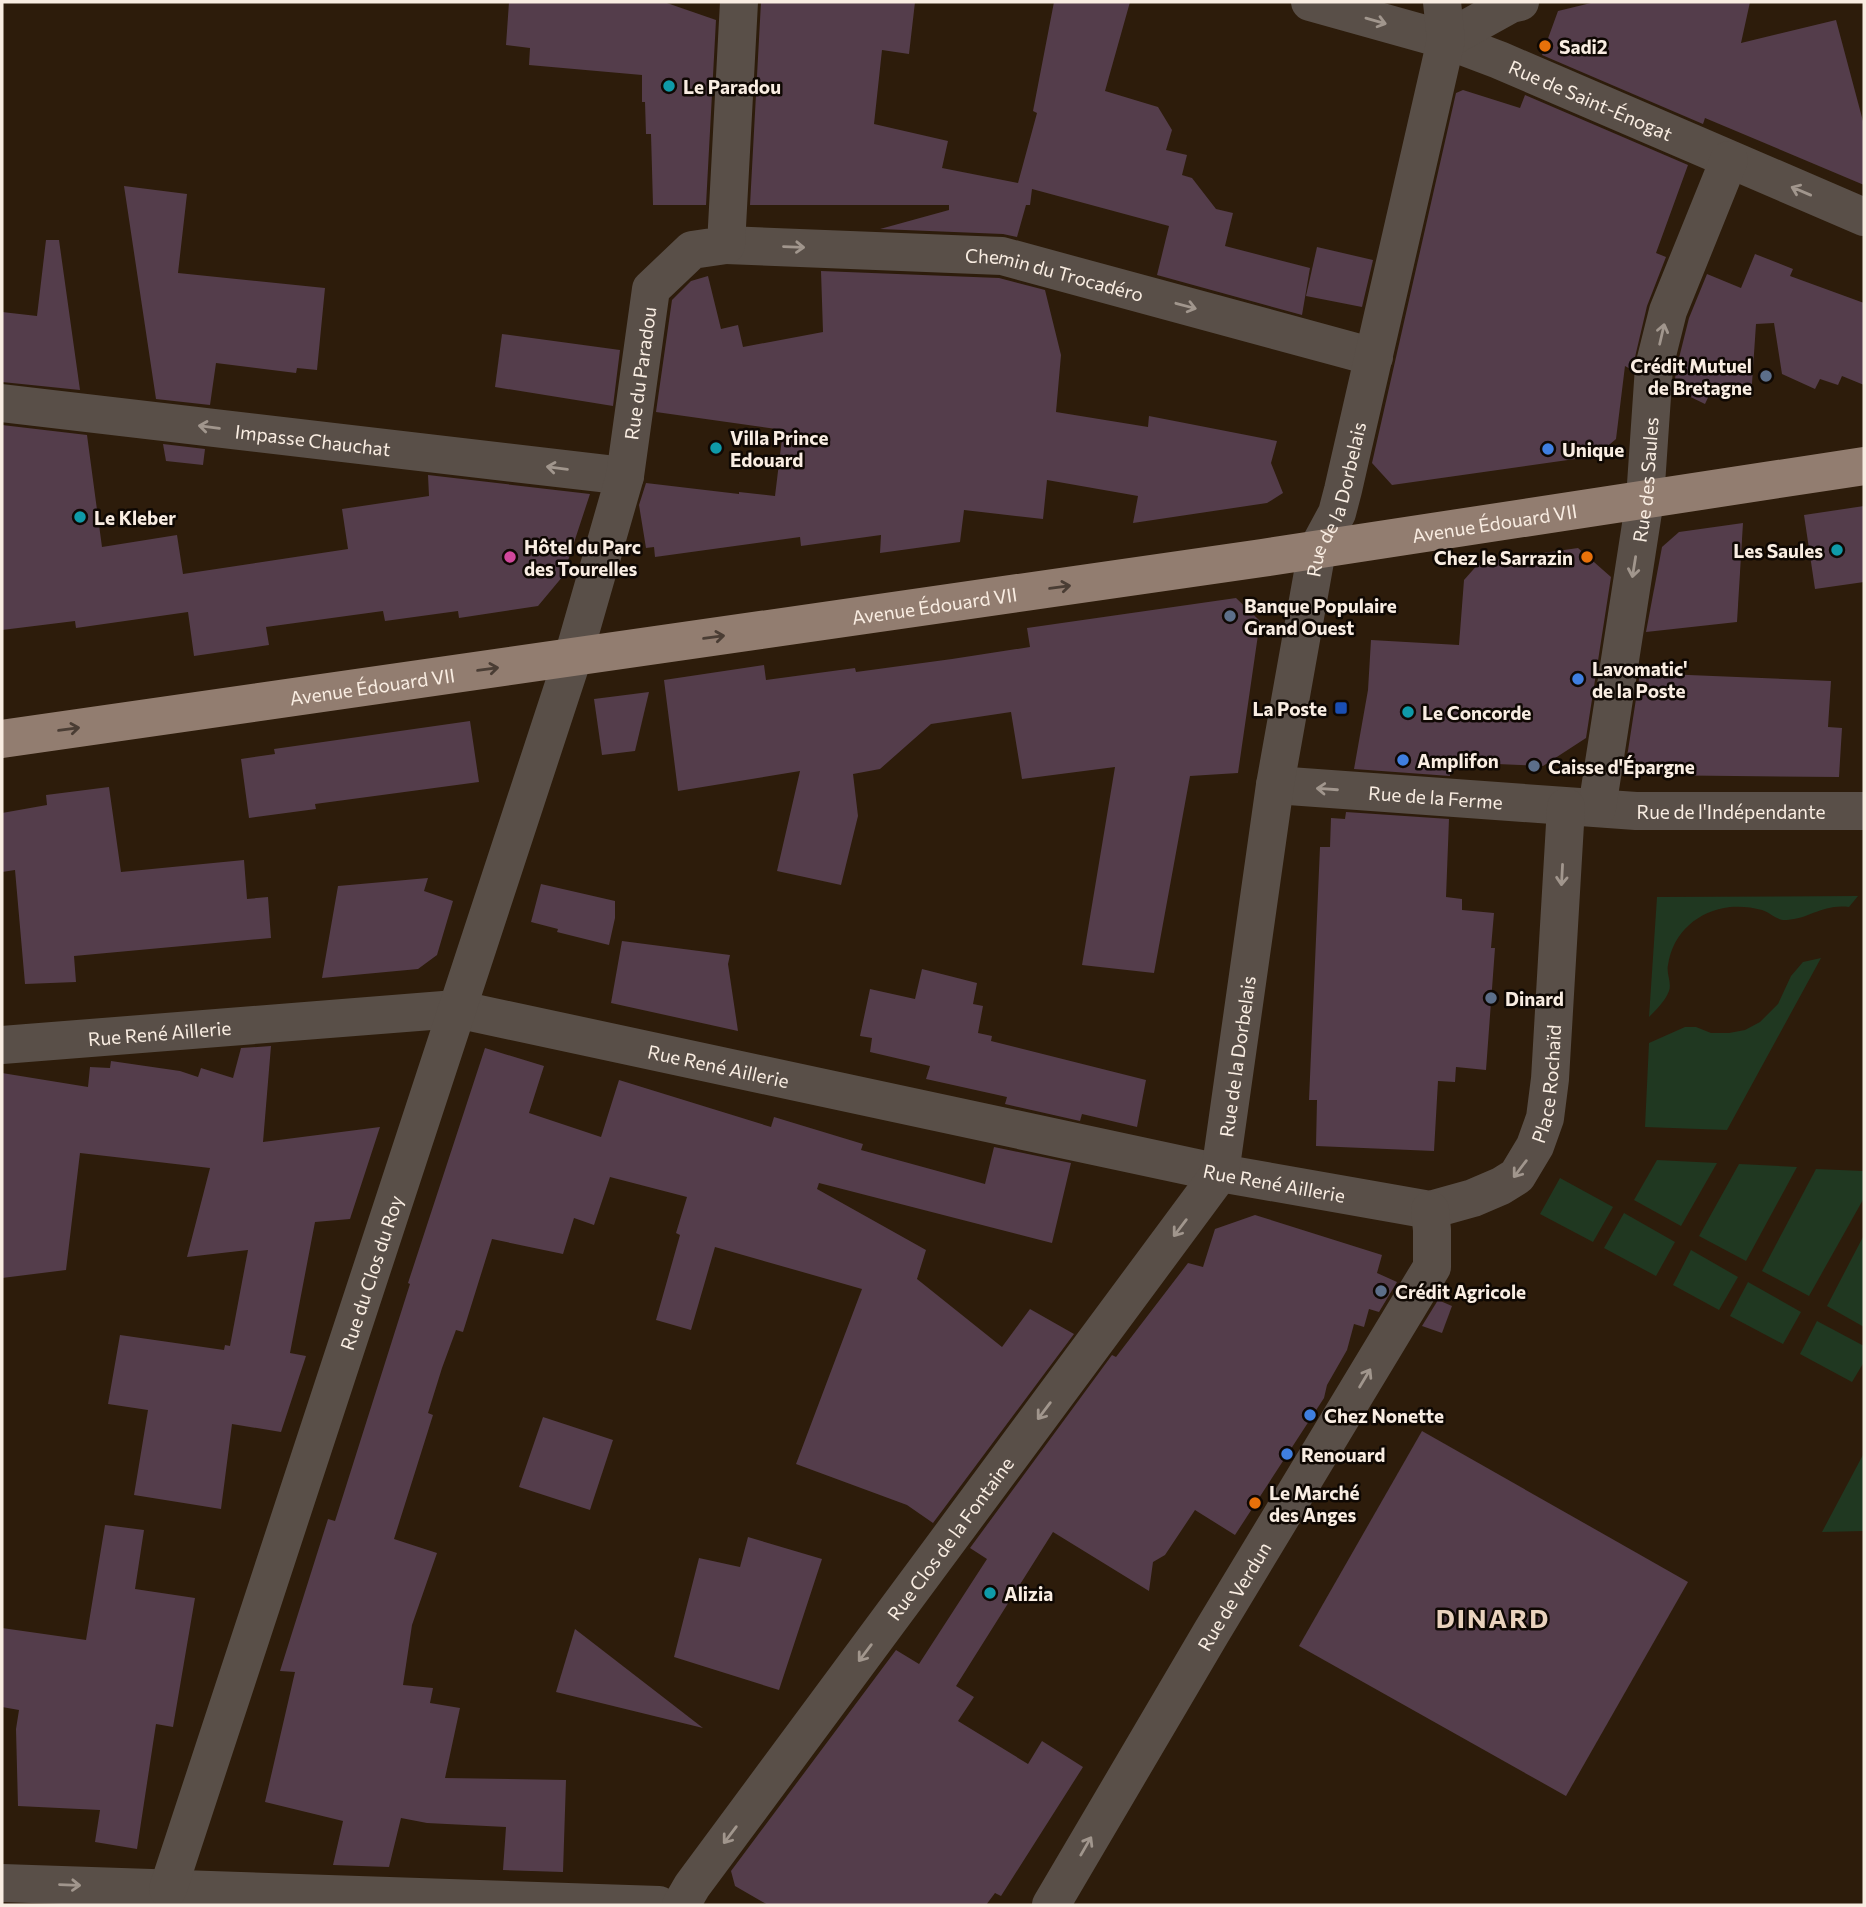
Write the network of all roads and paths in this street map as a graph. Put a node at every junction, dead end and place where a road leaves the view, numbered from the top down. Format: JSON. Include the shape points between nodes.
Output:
{"nodes":[{"id":1,"x":739,"y":2,"type":"edge"},
{"id":2,"x":1310,"y":2,"type":"edge"},
{"id":3,"x":1442,"y":2,"type":"edge"},
{"id":4,"x":1520,"y":2,"type":"edge"},
{"id":5,"x":1446,"y":40,"type":"junction"},
{"id":6,"x":1729,"y":160,"type":"junction"},
{"id":7,"x":1864,"y":217,"type":"edge"},
{"id":8,"x":726,"y":245,"type":"junction"},
{"id":9,"x":1374,"y":357,"type":"junction"},
{"id":10,"x":2,"y":403,"type":"edge"},
{"id":11,"x":1864,"y":466,"type":"edge"},
{"id":12,"x":625,"y":476,"type":"junction"},
{"id":13,"x":1645,"y":499,"type":"junction"},
{"id":14,"x":1317,"y":550,"type":"junction"},
{"id":15,"x":573,"y":657,"type":"junction"},
{"id":16,"x":2,"y":739,"type":"edge"},
{"id":17,"x":1275,"y":785,"type":"junction"},
{"id":18,"x":1581,"y":807,"type":"junction"},
{"id":19,"x":1864,"y":811,"type":"edge"},
{"id":20,"x":456,"y":1009,"type":"junction"},
{"id":21,"x":2,"y":1045,"type":"edge"},
{"id":22,"x":1220,"y":1173,"type":"junction"},
{"id":23,"x":1430,"y":1210,"type":"junction"},
{"id":24,"x":2,"y":1883,"type":"edge"},
{"id":25,"x":168,"y":1888,"type":"junction"},
{"id":26,"x":659,"y":1905,"type":"edge"},
{"id":27,"x":681,"y":1905,"type":"edge"},
{"id":28,"x":1051,"y":1905,"type":"edge"}],
"edges":[{"from":1,"to":8,"type":"street"},
{"from":2,"to":5,"type":"street","name":"Rue de Saint-Énogat","one_way":true},
{"from":3,"to":5,"type":"street","name":"Rue de la Dorbelais"},
{"from":4,"to":5,"type":"street"},
{"from":5,"to":6,"type":"street","name":"Rue de Saint-Énogat"},
{"from":5,"to":9,"type":"street","name":"Rue de la Dorbelais"},
{"from":7,"to":6,"type":"street","name":"Rue de Saint-Énogat","one_way":true},
{"from":13,"to":6,"type":"street","name":"Rue des Saules","one_way":true,"via":[[1654,367],[1665,323]]},
{"from":8,"to":9,"type":"street","name":"Chemin du Trocadéro","one_way":true,"via":[[1002,256]]},
{"from":8,"to":12,"type":"street","name":"Rue du Paradou","via":[[692,250],[651,289]]},
{"from":9,"to":14,"type":"street","name":"Rue de la Dorbelais","via":[[1337,513]]},
{"from":12,"to":10,"type":"street","name":"Impasse Chauchat","one_way":true},
{"from":11,"to":13,"type":"main road","name":"Avenue Édouard VII"},
{"from":12,"to":15,"type":"street","name":"Rue du Paradou"},
{"from":13,"to":14,"type":"main road","name":"Avenue Édouard VII"},
{"from":13,"to":18,"type":"street","name":"Rue des Saules","one_way":true},
{"from":15,"to":14,"type":"main road","name":"Avenue Édouard VII","one_way":true},
{"from":14,"to":17,"type":"street","name":"Rue de la Dorbelais"},
{"from":16,"to":15,"type":"main road","name":"Avenue Édouard VII","one_way":true},
{"from":15,"to":20,"type":"street","name":"Rue du Clos du Roy"},
{"from":18,"to":17,"type":"street","name":"Rue de la Ferme","one_way":true},
{"from":17,"to":22,"type":"street","name":"Rue de la Dorbelais"},
{"from":18,"to":19,"type":"street","name":"Rue de l'Indépendante"},
{"from":18,"to":23,"type":"street","name":"Place Rochaïd","one_way":true,"via":[[1545,1118],[1535,1146],[1517,1176],[1501,1186]]},
{"from":20,"to":21,"type":"street","name":"Rue René Aillerie"},
{"from":20,"to":22,"type":"street","name":"Rue René Aillerie"},
{"from":20,"to":25,"type":"street","name":"Rue du Clos du Roy"},
{"from":22,"to":23,"type":"street","name":"Rue René Aillerie"},
{"from":22,"to":27,"type":"street","name":"Rue Clos de la Fontaine","one_way":true},
{"from":28,"to":23,"type":"street","name":"Rue de Verdun","one_way":true,"via":[[1433,1267]]},
{"from":24,"to":25,"type":"street","one_way":true},
{"from":25,"to":26,"type":"street"}]}
